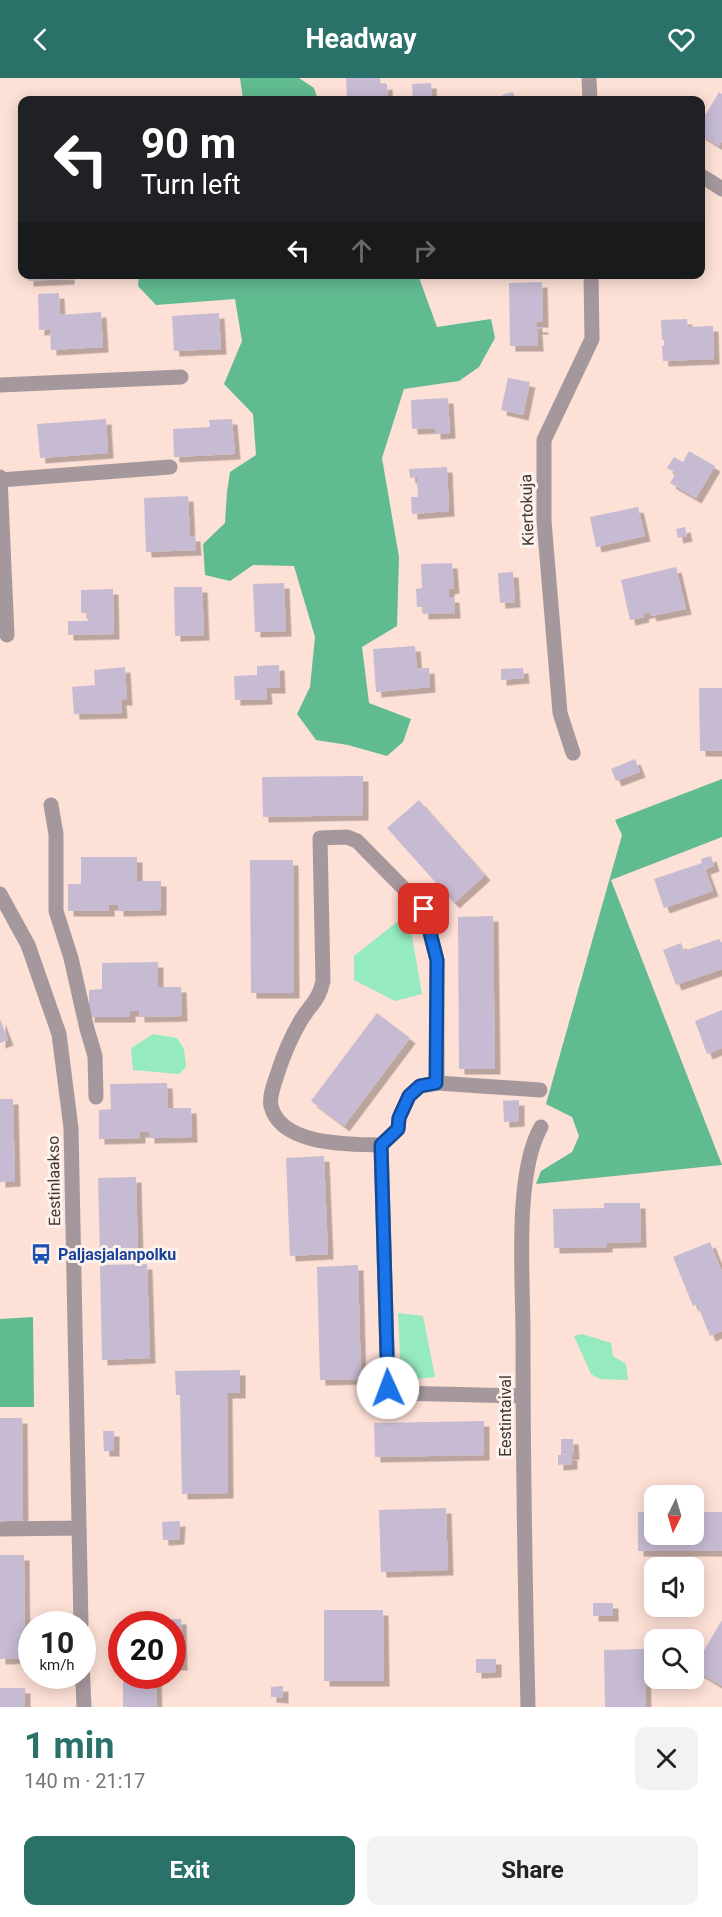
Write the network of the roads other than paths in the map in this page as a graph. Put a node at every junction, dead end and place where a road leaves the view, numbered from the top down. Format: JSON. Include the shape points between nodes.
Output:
{"nodes":[{"id":1,"x":589,"y":78,"type":"edge"},
{"id":2,"x":590,"y":96,"type":"edge"},
{"id":3,"x":705,"y":178,"type":"edge"},
{"id":4,"x":722,"y":189,"type":"edge"},
{"id":5,"x":591,"y":279,"type":"edge"},
{"id":6,"x":182,"y":377,"type":"dead end"},
{"id":7,"x":0,"y":385,"type":"edge"},
{"id":8,"x":170,"y":467,"type":"dead end"},
{"id":9,"x":0,"y":479,"type":"edge"},
{"id":10,"x":7,"y":635,"type":"dead end"},
{"id":11,"x":573,"y":753,"type":"dead end"},
{"id":12,"x":51,"y":805,"type":"dead end"},
{"id":13,"x":0,"y":894,"type":"edge"},
{"id":14,"x":436,"y":1083,"type":"junction"},
{"id":15,"x":540,"y":1090,"type":"dead end"},
{"id":16,"x":96,"y":1096,"type":"dead end"},
{"id":17,"x":540,"y":1127,"type":"dead end"},
{"id":18,"x":381,"y":1145,"type":"junction"},
{"id":19,"x":523,"y":1396,"type":"junction"},
{"id":20,"x":0,"y":1528,"type":"edge"},
{"id":21,"x":79,"y":1528,"type":"junction"},
{"id":22,"x":81,"y":1611,"type":"edge"},
{"id":23,"x":83,"y":1689,"type":"edge"},
{"id":24,"x":84,"y":1707,"type":"edge"},
{"id":25,"x":528,"y":1707,"type":"edge"}],
"edges":[{"from":1,"to":2,"type":"street"},
{"from":3,"to":4,"type":"street"},
{"from":5,"to":11,"type":"street","name":"Kiertokuja","via":[[592,339],[544,440],[544,521],[560,713]]},
{"from":6,"to":7,"type":"street"},
{"from":8,"to":9,"type":"street"},
{"from":9,"to":10,"type":"street"},
{"from":12,"to":16,"type":"street","via":[[56,834],[56,912],[95,1056]]},
{"from":13,"to":21,"type":"street","name":"Eestinlaakso","via":[[28,945],[59,1034],[71,1128]]},
{"from":14,"to":15,"type":"street"},
{"from":14,"to":18,"type":"street","via":[[420,1086],[409,1096],[398,1129]]},
{"from":14,"to":18,"type":"street","via":[[437,960],[424,909],[357,841],[347,837],[320,838],[323,981],[320,995],[301,1020],[283,1055],[270,1104],[276,1119],[302,1137]]},
{"from":17,"to":19,"type":"street","name":"Eestintaival","via":[[534,1139],[523,1198]]},
{"from":18,"to":19,"type":"street","via":[[388,1388],[396,1393]]},
{"from":19,"to":25,"type":"street","name":"Eestintaival"},
{"from":20,"to":21,"type":"street"},
{"from":21,"to":22,"type":"street","name":"Eestinlaakso"},
{"from":23,"to":24,"type":"street"}]}
